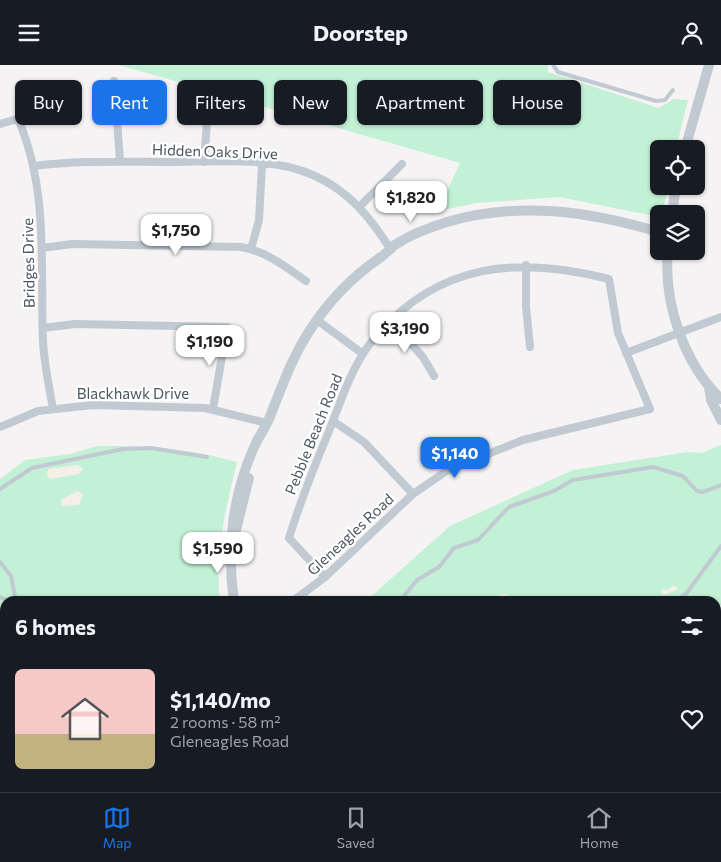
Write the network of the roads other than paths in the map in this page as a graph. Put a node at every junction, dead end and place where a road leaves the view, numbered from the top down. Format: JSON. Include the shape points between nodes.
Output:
{"nodes":[{"id":1,"x":553,"y":65,"type":"edge"},
{"id":2,"x":710,"y":65,"type":"edge"},
{"id":3,"x":673,"y":90,"type":"dead end"},
{"id":4,"x":0,"y":124,"type":"edge"},
{"id":5,"x":117,"y":125,"type":"edge"},
{"id":6,"x":207,"y":125,"type":"edge"},
{"id":7,"x":688,"y":140,"type":"edge"},
{"id":8,"x":120,"y":161,"type":"junction"},
{"id":9,"x":204,"y":162,"type":"junction"},
{"id":10,"x":262,"y":164,"type":"junction"},
{"id":11,"x":402,"y":164,"type":"dead end"},
{"id":12,"x":34,"y":166,"type":"junction"},
{"id":13,"x":360,"y":206,"type":"junction"},
{"id":14,"x":650,"y":230,"type":"edge"},
{"id":15,"x":42,"y":247,"type":"junction"},
{"id":16,"x":252,"y":249,"type":"junction"},
{"id":17,"x":391,"y":250,"type":"junction"},
{"id":18,"x":668,"y":260,"type":"edge"},
{"id":19,"x":526,"y":265,"type":"junction"},
{"id":20,"x":306,"y":281,"type":"dead end"},
{"id":21,"x":721,"y":317,"type":"edge"},
{"id":22,"x":317,"y":320,"type":"junction"},
{"id":23,"x":391,"y":322,"type":"junction"},
{"id":24,"x":43,"y":328,"type":"junction"},
{"id":25,"x":680,"y":332,"type":"junction"},
{"id":26,"x":530,"y":347,"type":"dead end"},
{"id":27,"x":626,"y":353,"type":"junction"},
{"id":28,"x":364,"y":354,"type":"junction"},
{"id":29,"x":434,"y":376,"type":"dead end"},
{"id":30,"x":709,"y":387,"type":"junction"},
{"id":31,"x":721,"y":399,"type":"edge"},
{"id":32,"x":53,"y":409,"type":"junction"},
{"id":33,"x":213,"y":409,"type":"junction"},
{"id":34,"x":720,"y":415,"type":"edge"},
{"id":35,"x":333,"y":421,"type":"junction"},
{"id":36,"x":267,"y":423,"type":"junction"},
{"id":37,"x":0,"y":427,"type":"edge"},
{"id":38,"x":206,"y":457,"type":"dead end"},
{"id":39,"x":721,"y":485,"type":"edge"},
{"id":40,"x":0,"y":489,"type":"edge"},
{"id":41,"x":413,"y":494,"type":"junction"},
{"id":42,"x":721,"y":546,"type":"edge"},
{"id":43,"x":0,"y":562,"type":"edge"},
{"id":44,"x":325,"y":577,"type":"junction"},
{"id":45,"x":15,"y":596,"type":"edge"},
{"id":46,"x":233,"y":596,"type":"edge"},
{"id":47,"x":300,"y":596,"type":"edge"},
{"id":48,"x":404,"y":596,"type":"edge"},
{"id":49,"x":682,"y":596,"type":"edge"}],
"edges":[{"from":1,"to":3,"type":"lane","via":[[558,72],[656,101],[665,100]]},
{"from":2,"to":7,"type":"street"},
{"from":4,"to":12,"type":"street","name":"Bridges Drive","via":[[18,119]]},
{"from":5,"to":8,"type":"street"},
{"from":6,"to":9,"type":"street"},
{"from":8,"to":9,"type":"street","name":"Hidden Oaks Drive"},
{"from":8,"to":12,"type":"street","name":"Hidden Oaks Drive","via":[[76,161]]},
{"from":9,"to":10,"type":"street","name":"Hidden Oaks Drive"},
{"from":10,"to":13,"type":"street","name":"Hidden Oaks Drive","via":[[313,175]]},
{"from":10,"to":16,"type":"street","via":[[259,220]]},
{"from":11,"to":13,"type":"street"},
{"from":12,"to":15,"type":"street","name":"Bridges Drive","via":[[40,197]]},
{"from":13,"to":17,"type":"street","name":"Hidden Oaks Drive"},
{"from":14,"to":17,"type":"street","via":[[595,215],[533,209],[499,211],[433,227],[396,243]]},
{"from":15,"to":16,"type":"street","via":[[72,244],[225,245]]},
{"from":15,"to":24,"type":"street","name":"Bridges Drive"},
{"from":16,"to":20,"type":"street"},
{"from":17,"to":22,"type":"street","via":[[360,271]]},
{"from":18,"to":25,"type":"street","via":[[670,302]]},
{"from":19,"to":23,"type":"street","name":"Pebble Beach Road","via":[[494,269],[450,282],[416,300]]},
{"from":19,"to":26,"type":"street"},
{"from":19,"to":27,"type":"street","name":"Pebble Beach Road","via":[[609,279],[615,325]]},
{"from":21,"to":25,"type":"street"},
{"from":22,"to":28,"type":"street"},
{"from":22,"to":36,"type":"street","via":[[292,362]]},
{"from":23,"to":28,"type":"street","name":"Pebble Beach Road","via":[[375,337]]},
{"from":23,"to":29,"type":"street","via":[[423,357]]},
{"from":24,"to":32,"type":"street","name":"Bridges Drive"},
{"from":24,"to":33,"type":"street","via":[[76,324],[227,327]]},
{"from":25,"to":27,"type":"street"},
{"from":25,"to":30,"type":"street"},
{"from":27,"to":41,"type":"street","name":"Gleneagles Road","via":[[650,409],[523,440],[458,465]]},
{"from":28,"to":35,"type":"street","name":"Pebble Beach Road","via":[[346,386]]},
{"from":30,"to":31,"type":"street"},
{"from":30,"to":34,"type":"street","via":[[711,400]]},
{"from":32,"to":33,"type":"street","name":"Blackhawk Drive","via":[[93,405]]},
{"from":32,"to":37,"type":"street","name":"Blackhawk Drive","via":[[12,420]]},
{"from":33,"to":36,"type":"street","name":"Blackhawk Drive"},
{"from":35,"to":41,"type":"street","via":[[364,442]]},
{"from":35,"to":44,"type":"street","name":"Pebble Beach Road","via":[[289,538]]},
{"from":36,"to":46,"type":"street","via":[[256,442],[237,494],[232,521]]},
{"from":38,"to":40,"type":"lane","via":[[151,448],[123,449],[32,468]]},
{"from":39,"to":48,"type":"lane","via":[[697,491],[686,477],[653,467],[576,479],[554,491],[509,507],[478,540],[455,547],[439,567],[416,580]]},
{"from":41,"to":44,"type":"street","name":"Gleneagles Road"},
{"from":42,"to":49,"type":"lane"},
{"from":43,"to":45,"type":"lane","via":[[11,576]]},
{"from":44,"to":47,"type":"street","name":"Gleneagles Road"}]}
